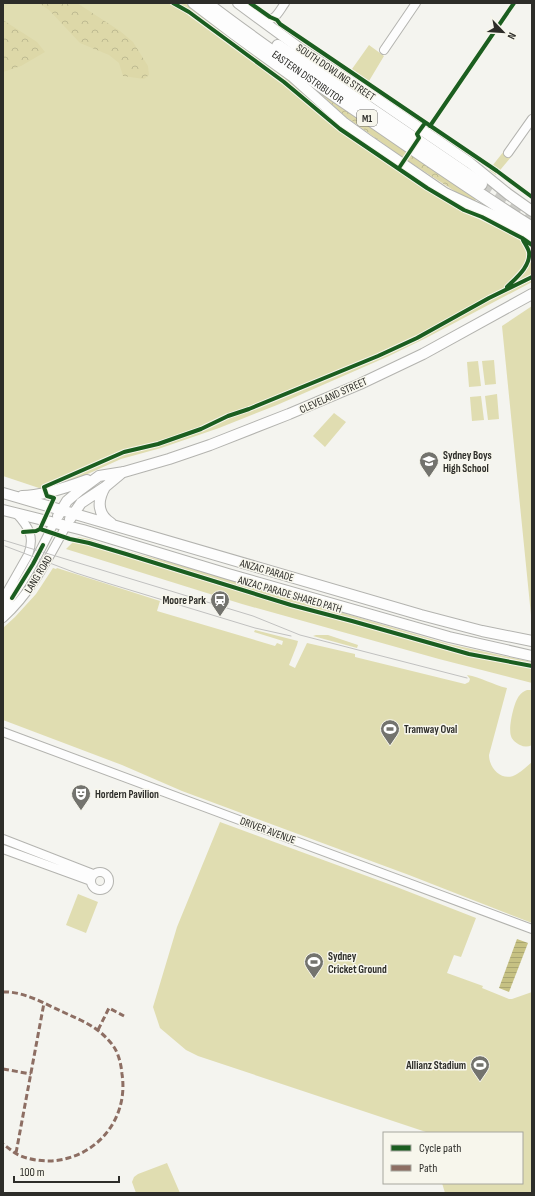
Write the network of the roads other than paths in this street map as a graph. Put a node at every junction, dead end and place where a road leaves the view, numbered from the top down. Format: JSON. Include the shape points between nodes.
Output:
{"nodes":[{"id":1,"x":193,"y":3,"type":"edge"},
{"id":2,"x":206,"y":3,"type":"edge"},
{"id":3,"x":219,"y":3,"type":"edge"},
{"id":4,"x":238,"y":3,"type":"edge"},
{"id":5,"x":284,"y":3,"type":"edge"},
{"id":6,"x":416,"y":3,"type":"edge"},
{"id":7,"x":277,"y":14,"type":"junction"},
{"id":8,"x":261,"y":20,"type":"junction"},
{"id":9,"x":278,"y":33,"type":"junction"},
{"id":10,"x":384,"y":50,"type":"dead end"},
{"id":11,"x":532,"y":119,"type":"edge"},
{"id":12,"x":508,"y":153,"type":"dead end"},
{"id":13,"x":481,"y":184,"type":"tunnel mouth"},
{"id":14,"x":532,"y":211,"type":"edge"},
{"id":15,"x":532,"y":228,"type":"edge"},
{"id":16,"x":532,"y":237,"type":"edge"},
{"id":17,"x":532,"y":294,"type":"edge"},
{"id":18,"x":124,"y":472,"type":"junction"},
{"id":19,"x":99,"y":476,"type":"junction"},
{"id":20,"x":105,"y":487,"type":"junction"},
{"id":21,"x":6,"y":494,"type":"edge"},
{"id":22,"x":3,"y":510,"type":"edge"},
{"id":23,"x":61,"y":510,"type":"junction"},
{"id":24,"x":16,"y":513,"type":"junction"},
{"id":25,"x":73,"y":514,"type":"junction"},
{"id":26,"x":54,"y":523,"type":"junction"},
{"id":27,"x":66,"y":526,"type":"junction"},
{"id":28,"x":116,"y":526,"type":"junction"},
{"id":29,"x":3,"y":599,"type":"edge"},
{"id":30,"x":3,"y":608,"type":"edge"},
{"id":31,"x":3,"y":618,"type":"edge"},
{"id":32,"x":532,"y":642,"type":"edge"},
{"id":33,"x":532,"y":656,"type":"edge"},
{"id":34,"x":3,"y":732,"type":"edge"},
{"id":35,"x":3,"y":839,"type":"edge"},
{"id":36,"x":3,"y":849,"type":"edge"},
{"id":37,"x":532,"y":929,"type":"edge"}],
"edges":[{"from":1,"to":16,"type":"main road","via":[[294,77],[342,122],[368,140],[445,193],[499,218]]},
{"from":2,"to":15,"type":"highway","name":"EASTERN DISTRIBUTOR","number":"M1","via":[[294,68]]},
{"from":3,"to":13,"type":"highway","name":"EASTERN DISTRIBUTOR","number":"M1","via":[[249,27]]},
{"from":4,"to":8,"type":"main road","name":"SOUTH DOWLING STREET"},
{"from":5,"to":7,"type":"street"},
{"from":6,"to":10,"type":"street"},
{"from":7,"to":8,"type":"street","via":[[268,20]]},
{"from":7,"to":9,"type":"street"},
{"from":8,"to":9,"type":"main road","name":"SOUTH DOWLING STREET"},
{"from":9,"to":14,"type":"main road","name":"SOUTH DOWLING STREET","via":[[470,164]]},
{"from":11,"to":12,"type":"street"},
{"from":17,"to":18,"type":"main road","name":"CLEVELAND STREET","via":[[423,354],[338,394],[190,453]]},
{"from":18,"to":19,"type":"main road","name":"CLEVELAND STREET"},
{"from":18,"to":20,"type":"main road","name":"CLEVELAND STREET"},
{"from":19,"to":21,"type":"main road","via":[[34,496]]},
{"from":19,"to":23,"type":"main road","name":"CLEVELAND STREET","via":[[67,501]]},
{"from":20,"to":25,"type":"main road","name":"CLEVELAND STREET","via":[[81,503]]},
{"from":20,"to":28,"type":"main road","via":[[100,497],[99,508],[103,516]]},
{"from":21,"to":23,"type":"main road","name":"ANZAC PARADE"},
{"from":22,"to":24,"type":"main road","name":"ANZAC PARADE"},
{"from":23,"to":25,"type":"main road","name":"ANZAC PARADE"},
{"from":23,"to":26,"type":"main road","name":"CLEVELAND STREET"},
{"from":24,"to":26,"type":"main road","name":"ANZAC PARADE"},
{"from":24,"to":29,"type":"street","via":[[30,532],[31,549]]},
{"from":25,"to":27,"type":"main road","name":"CLEVELAND STREET"},
{"from":25,"to":28,"type":"main road","name":"ANZAC PARADE"},
{"from":26,"to":27,"type":"main road","name":"ANZAC PARADE"},
{"from":26,"to":30,"type":"street","name":"LANG ROAD","via":[[19,588]]},
{"from":27,"to":31,"type":"street","name":"LANG ROAD","via":[[32,586]]},
{"from":27,"to":33,"type":"main road","name":"ANZAC PARADE","via":[[441,635]]},
{"from":28,"to":32,"type":"main road","name":"ANZAC PARADE","via":[[421,615]]},
{"from":34,"to":37,"type":"street","name":"DRIVER AVENUE"},
{"from":35,"to":36,"type":"street","via":[[92,878]]}]}
